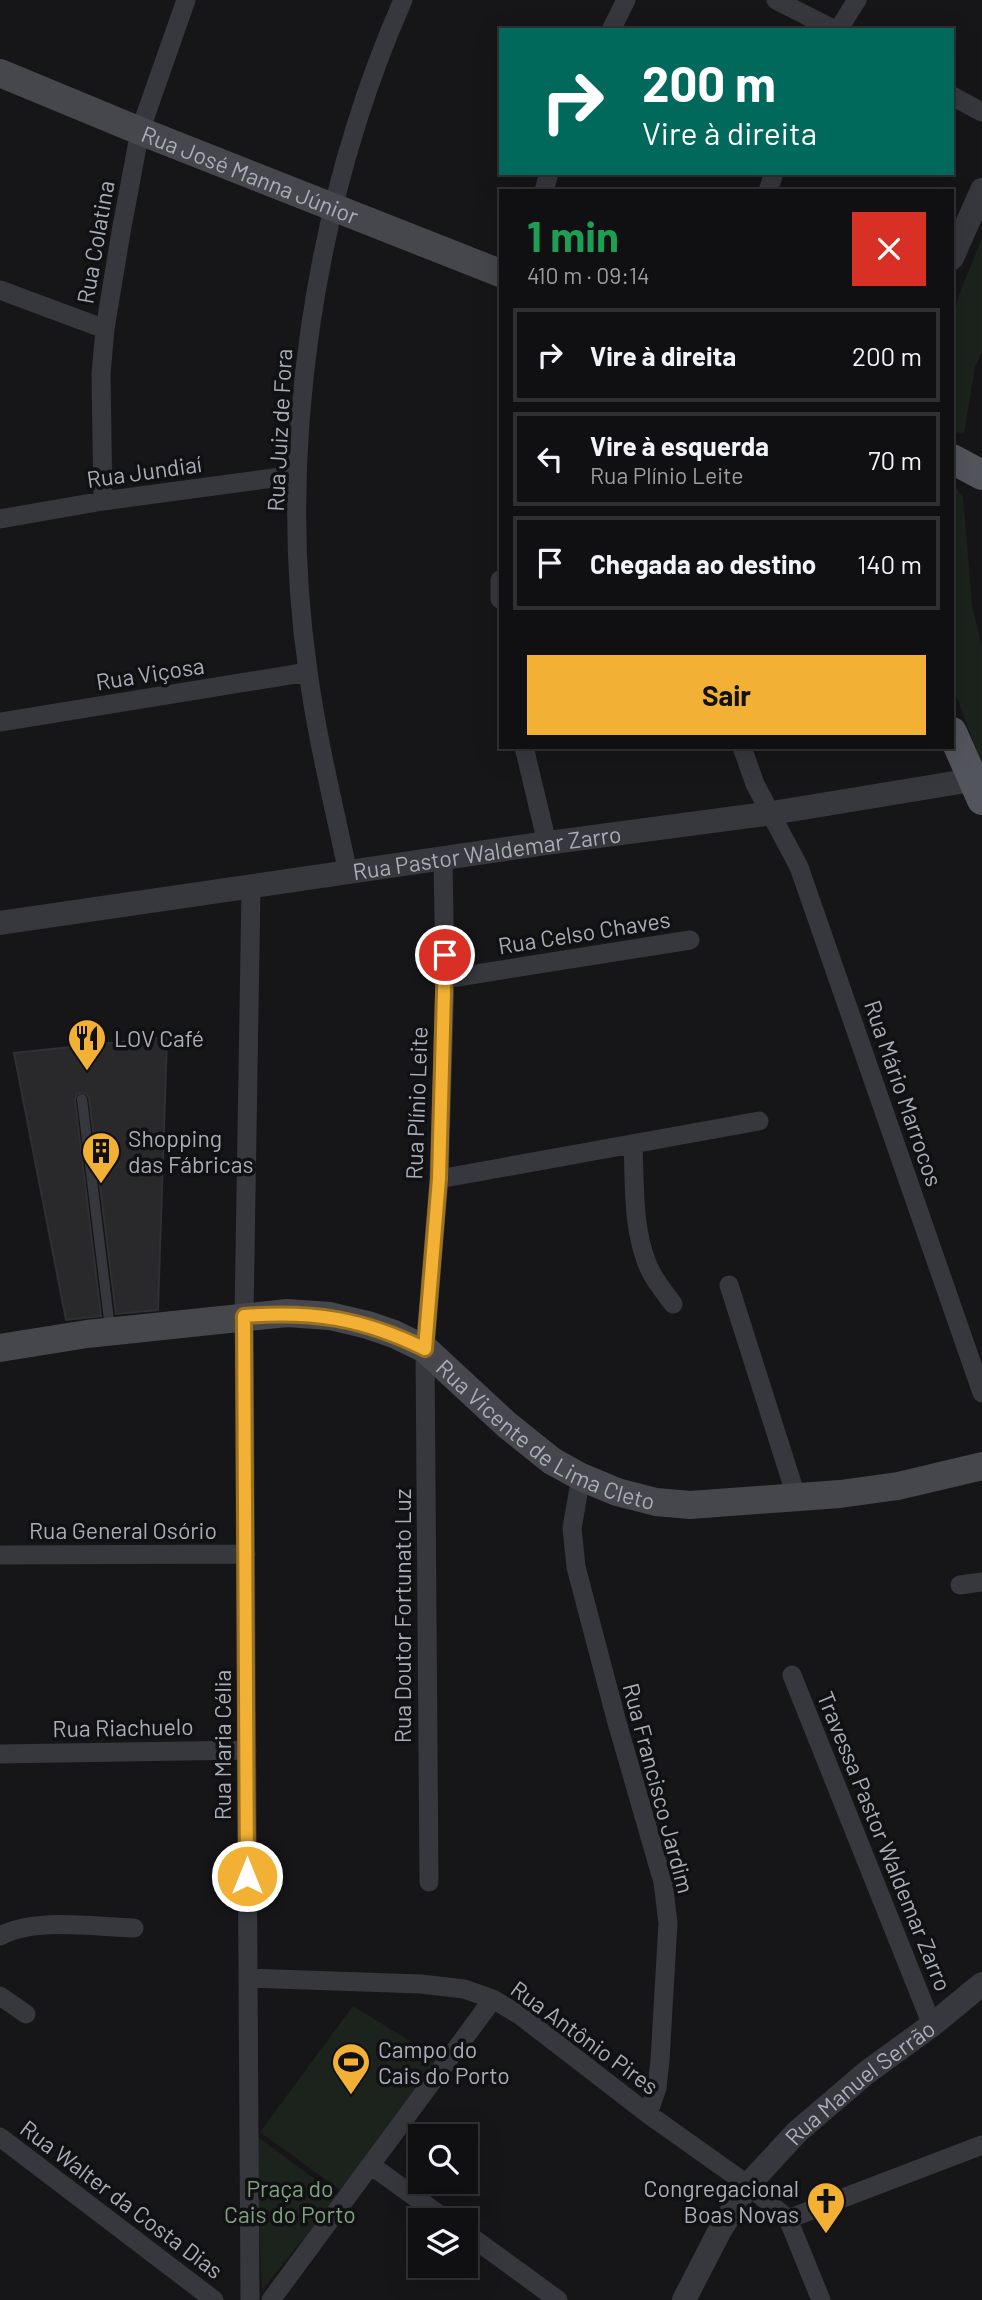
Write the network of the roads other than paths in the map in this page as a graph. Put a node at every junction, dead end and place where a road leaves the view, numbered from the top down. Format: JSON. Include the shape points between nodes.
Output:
{"nodes":[{"id":1,"x":186,"y":0,"type":"edge"},
{"id":2,"x":403,"y":0,"type":"edge"},
{"id":3,"x":626,"y":0,"type":"edge"},
{"id":4,"x":776,"y":0,"type":"edge"},
{"id":5,"x":857,"y":0,"type":"edge"},
{"id":6,"x":612,"y":28,"type":"edge"},
{"id":7,"x":832,"y":28,"type":"edge"},
{"id":8,"x":837,"y":28,"type":"edge"},
{"id":9,"x":0,"y":73,"type":"edge"},
{"id":10,"x":954,"y":97,"type":"edge"},
{"id":11,"x":982,"y":113,"type":"edge"},
{"id":12,"x":140,"y":131,"type":"junction"},
{"id":13,"x":982,"y":190,"type":"edge"},
{"id":14,"x":333,"y":207,"type":"junction"},
{"id":15,"x":954,"y":253,"type":"edge"},
{"id":16,"x":499,"y":274,"type":"edge"},
{"id":17,"x":0,"y":290,"type":"edge"},
{"id":18,"x":105,"y":329,"type":"junction"},
{"id":19,"x":954,"y":460,"type":"edge"},
{"id":20,"x":296,"y":475,"type":"junction"},
{"id":21,"x":982,"y":475,"type":"edge"},
{"id":22,"x":103,"y":501,"type":"junction"},
{"id":23,"x":0,"y":519,"type":"edge"},
{"id":24,"x":308,"y":672,"type":"junction"},
{"id":25,"x":0,"y":722,"type":"edge"},
{"id":26,"x":954,"y":737,"type":"edge"},
{"id":27,"x":524,"y":749,"type":"edge"},
{"id":28,"x":743,"y":749,"type":"edge"},
{"id":29,"x":977,"y":790,"type":"edge"},
{"id":30,"x":772,"y":813,"type":"junction"},
{"id":31,"x":547,"y":843,"type":"junction"},
{"id":32,"x":443,"y":859,"type":"junction"},
{"id":33,"x":348,"y":873,"type":"junction"},
{"id":34,"x":251,"y":888,"type":"junction"},
{"id":35,"x":0,"y":923,"type":"edge"},
{"id":36,"x":690,"y":940,"type":"dead end"},
{"id":37,"x":445,"y":979,"type":"junction"},
{"id":38,"x":82,"y":1099,"type":"dead end"},
{"id":39,"x":759,"y":1121,"type":"dead end"},
{"id":40,"x":633,"y":1144,"type":"junction"},
{"id":41,"x":439,"y":1179,"type":"junction"},
{"id":42,"x":729,"y":1285,"type":"dead end"},
{"id":43,"x":673,"y":1304,"type":"dead end"},
{"id":44,"x":244,"y":1316,"type":"junction"},
{"id":45,"x":110,"y":1332,"type":"junction"},
{"id":46,"x":0,"y":1348,"type":"edge"},
{"id":47,"x":425,"y":1349,"type":"junction"},
{"id":48,"x":982,"y":1393,"type":"edge"},
{"id":49,"x":982,"y":1466,"type":"edge"},
{"id":50,"x":581,"y":1477,"type":"junction"},
{"id":51,"x":797,"y":1499,"type":"junction"},
{"id":52,"x":246,"y":1554,"type":"junction"},
{"id":53,"x":0,"y":1555,"type":"edge"},
{"id":54,"x":982,"y":1582,"type":"edge"},
{"id":55,"x":960,"y":1585,"type":"dead end"},
{"id":56,"x":792,"y":1675,"type":"dead end"},
{"id":57,"x":247,"y":1750,"type":"junction"},
{"id":58,"x":0,"y":1754,"type":"edge"},
{"id":59,"x":429,"y":1882,"type":"dead end"},
{"id":60,"x":134,"y":1928,"type":"dead end"},
{"id":61,"x":0,"y":1936,"type":"edge"},
{"id":62,"x":248,"y":1978,"type":"junction"},
{"id":63,"x":982,"y":1984,"type":"edge"},
{"id":64,"x":0,"y":1996,"type":"edge"},
{"id":65,"x":493,"y":1999,"type":"junction"},
{"id":66,"x":26,"y":2014,"type":"dead end"},
{"id":67,"x":932,"y":2025,"type":"junction"},
{"id":68,"x":648,"y":2114,"type":"junction"},
{"id":69,"x":0,"y":2137,"type":"edge"},
{"id":70,"x":982,"y":2145,"type":"edge"},
{"id":71,"x":372,"y":2166,"type":"junction"},
{"id":72,"x":748,"y":2185,"type":"junction"},
{"id":73,"x":430,"y":2208,"type":"edge"},
{"id":74,"x":788,"y":2219,"type":"junction"},
{"id":75,"x":478,"y":2242,"type":"edge"},
{"id":76,"x":214,"y":2300,"type":"edge"},
{"id":77,"x":250,"y":2300,"type":"edge"},
{"id":78,"x":271,"y":2300,"type":"edge"},
{"id":79,"x":558,"y":2300,"type":"edge"},
{"id":80,"x":684,"y":2300,"type":"edge"},
{"id":81,"x":821,"y":2300,"type":"edge"}],
"edges":[{"from":1,"to":12,"type":"street","name":"Rua Colatina"},
{"from":2,"to":14,"type":"street","name":"Rua Juiz de Fora","via":[[362,108]]},
{"from":3,"to":6,"type":"street"},
{"from":4,"to":7,"type":"street"},
{"from":5,"to":8,"type":"street"},
{"from":9,"to":12,"type":"main road","name":"Rua José Manna Júnior"},
{"from":10,"to":11,"type":"street"},
{"from":12,"to":14,"type":"main road","name":"Rua José Manna Júnior"},
{"from":12,"to":18,"type":"street","name":"Rua Colatina"},
{"from":13,"to":15,"type":"street"},
{"from":14,"to":16,"type":"main road","name":"Rua José Manna Júnior"},
{"from":14,"to":20,"type":"street","name":"Rua Juiz de Fora","via":[[307,344]]},
{"from":17,"to":18,"type":"street"},
{"from":18,"to":22,"type":"street","name":"Rua Colatina"},
{"from":19,"to":21,"type":"main road"},
{"from":20,"to":22,"type":"street","name":"Rua Jundiaí"},
{"from":20,"to":24,"type":"street","name":"Rua Juiz de Fora"},
{"from":22,"to":23,"type":"street","name":"Rua Jundiaí"},
{"from":24,"to":25,"type":"street","name":"Rua Viçosa"},
{"from":24,"to":33,"type":"street","name":"Rua Juiz de Fora"},
{"from":26,"to":29,"type":"main road"},
{"from":27,"to":31,"type":"street"},
{"from":28,"to":30,"type":"street","name":"Rua Mário Marrocos"},
{"from":29,"to":30,"type":"street","name":"Rua Pastor Waldemar Zarro"},
{"from":30,"to":31,"type":"street","name":"Rua Pastor Waldemar Zarro"},
{"from":30,"to":48,"type":"street","name":"Rua Mário Marrocos","via":[[799,867]]},
{"from":31,"to":32,"type":"street","name":"Rua Pastor Waldemar Zarro"},
{"from":32,"to":33,"type":"street","name":"Rua Pastor Waldemar Zarro"},
{"from":32,"to":37,"type":"street","name":"Rua Plínio Leite"},
{"from":33,"to":34,"type":"street","name":"Rua Pastor Waldemar Zarro"},
{"from":34,"to":35,"type":"street","name":"Rua Pastor Waldemar Zarro"},
{"from":34,"to":44,"type":"street","name":"Rua Maria Célia"},
{"from":36,"to":37,"type":"street","name":"Rua Celso Chaves"},
{"from":37,"to":41,"type":"street","name":"Rua Plínio Leite"},
{"from":38,"to":45,"type":"lane"},
{"from":39,"to":40,"type":"street"},
{"from":40,"to":41,"type":"street"},
{"from":40,"to":43,"type":"street","via":[[644,1253],[650,1271]]},
{"from":41,"to":47,"type":"street","name":"Rua Plínio Leite"},
{"from":42,"to":51,"type":"street"},
{"from":44,"to":45,"type":"main road","name":"Rua Vicente de Lima Cleto"},
{"from":44,"to":47,"type":"main road","name":"Rua Vicente de Lima Cleto","via":[[330,1316],[394,1334]]},
{"from":44,"to":52,"type":"street","name":"Rua Maria Célia"},
{"from":45,"to":46,"type":"main road","name":"Rua Vicente de Lima Cleto"},
{"from":47,"to":50,"type":"main road","name":"Rua Vicente de Lima Cleto","via":[[507,1425],[552,1461]]},
{"from":47,"to":59,"type":"street","name":"Rua Doutor Fortunato Luz"},
{"from":49,"to":51,"type":"main road","name":"Rua Vicente de Lima Cleto","via":[[898,1486]]},
{"from":50,"to":51,"type":"main road","name":"Rua Vicente de Lima Cleto","via":[[656,1502],[690,1505]]},
{"from":50,"to":68,"type":"street","name":"Rua Francisco Jardim","via":[[572,1528],[576,1566],[660,1870],[668,1923],[660,2060]]},
{"from":52,"to":53,"type":"street","name":"Rua General Osório"},
{"from":52,"to":57,"type":"street","name":"Rua Maria Célia"},
{"from":54,"to":55,"type":"street"},
{"from":56,"to":67,"type":"street","name":"Travessa Pastor Waldemar Zarro"},
{"from":57,"to":58,"type":"street","name":"Rua Riachuelo"},
{"from":57,"to":62,"type":"street","name":"Rua Maria Célia"},
{"from":60,"to":61,"type":"street","via":[[42,1926]]},
{"from":62,"to":65,"type":"street","name":"Rua Antônio Pires","via":[[421,1984],[464,1989]]},
{"from":62,"to":77,"type":"street","name":"Rua Maria Célia"},
{"from":63,"to":67,"type":"street","name":"Rua Manuel Serrão"},
{"from":64,"to":66,"type":"street"},
{"from":65,"to":68,"type":"street","name":"Rua Antônio Pires"},
{"from":65,"to":71,"type":"street"},
{"from":67,"to":72,"type":"street","name":"Rua Manuel Serrão","via":[[797,2132]]},
{"from":68,"to":72,"type":"street","name":"Rua Antônio Pires"},
{"from":69,"to":76,"type":"street","name":"Rua Walter da Costa Dias"},
{"from":70,"to":74,"type":"street"},
{"from":71,"to":73,"type":"street"},
{"from":71,"to":78,"type":"street"},
{"from":72,"to":74,"type":"street","name":"Rua Antônio Pires"},
{"from":72,"to":80,"type":"street","name":"Rua Manuel Serrão"},
{"from":74,"to":81,"type":"street"},
{"from":75,"to":79,"type":"street"}]}
